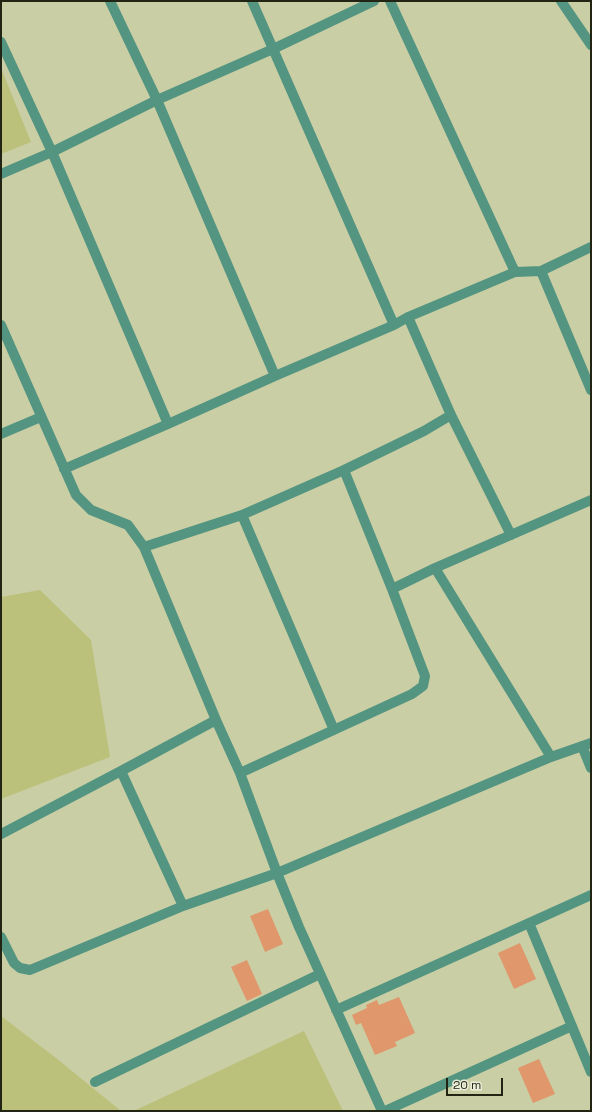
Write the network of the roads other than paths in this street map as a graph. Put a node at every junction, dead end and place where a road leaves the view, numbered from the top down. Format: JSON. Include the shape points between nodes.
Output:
{"nodes":[{"id":1,"x":110,"y":1,"type":"edge"},
{"id":2,"x":252,"y":1,"type":"edge"},
{"id":3,"x":374,"y":1,"type":"edge"},
{"id":4,"x":390,"y":1,"type":"edge"},
{"id":5,"x":561,"y":1,"type":"edge"},
{"id":6,"x":1,"y":42,"type":"edge"},
{"id":7,"x":591,"y":45,"type":"edge"},
{"id":8,"x":273,"y":49,"type":"junction"},
{"id":9,"x":157,"y":100,"type":"junction"},
{"id":10,"x":52,"y":152,"type":"junction"},
{"id":11,"x":1,"y":174,"type":"edge"},
{"id":12,"x":591,"y":247,"type":"edge"},
{"id":13,"x":541,"y":271,"type":"junction"},
{"id":14,"x":515,"y":272,"type":"junction"},
{"id":15,"x":408,"y":317,"type":"junction"},
{"id":16,"x":1,"y":324,"type":"edge"},
{"id":17,"x":394,"y":325,"type":"junction"},
{"id":18,"x":275,"y":376,"type":"junction"},
{"id":19,"x":591,"y":390,"type":"edge"},
{"id":20,"x":451,"y":415,"type":"junction"},
{"id":21,"x":41,"y":417,"type":"junction"},
{"id":22,"x":168,"y":424,"type":"junction"},
{"id":23,"x":1,"y":434,"type":"edge"},
{"id":24,"x":64,"y":469,"type":"junction"},
{"id":25,"x":344,"y":470,"type":"junction"},
{"id":26,"x":591,"y":500,"type":"edge"},
{"id":27,"x":242,"y":515,"type":"junction"},
{"id":28,"x":511,"y":535,"type":"junction"},
{"id":29,"x":144,"y":547,"type":"junction"},
{"id":30,"x":435,"y":568,"type":"junction"},
{"id":31,"x":392,"y":589,"type":"junction"},
{"id":32,"x":216,"y":720,"type":"junction"},
{"id":33,"x":334,"y":730,"type":"junction"},
{"id":34,"x":586,"y":745,"type":"edge"},
{"id":35,"x":551,"y":758,"type":"junction"},
{"id":36,"x":591,"y":768,"type":"edge"},
{"id":37,"x":121,"y":771,"type":"junction"},
{"id":38,"x":240,"y":773,"type":"junction"},
{"id":39,"x":1,"y":834,"type":"edge"},
{"id":40,"x":277,"y":873,"type":"junction"},
{"id":41,"x":591,"y":895,"type":"edge"},
{"id":42,"x":183,"y":906,"type":"junction"},
{"id":43,"x":529,"y":923,"type":"junction"},
{"id":44,"x":1,"y":937,"type":"edge"},
{"id":45,"x":320,"y":974,"type":"junction"},
{"id":46,"x":336,"y":1010,"type":"junction"},
{"id":47,"x":572,"y":1026,"type":"junction"},
{"id":48,"x":591,"y":1072,"type":"edge"},
{"id":49,"x":95,"y":1082,"type":"dead end"},
{"id":50,"x":382,"y":1111,"type":"edge"},
{"id":51,"x":385,"y":1111,"type":"edge"}],
"edges":[{"from":1,"to":9,"type":"street"},
{"from":2,"to":8,"type":"street"},
{"from":3,"to":8,"type":"street"},
{"from":4,"to":14,"type":"street"},
{"from":5,"to":7,"type":"street"},
{"from":6,"to":10,"type":"street"},
{"from":8,"to":9,"type":"street"},
{"from":8,"to":17,"type":"street"},
{"from":9,"to":10,"type":"street"},
{"from":9,"to":18,"type":"street"},
{"from":10,"to":11,"type":"street"},
{"from":10,"to":22,"type":"street"},
{"from":12,"to":13,"type":"street"},
{"from":13,"to":14,"type":"street"},
{"from":13,"to":19,"type":"street"},
{"from":14,"to":15,"type":"street"},
{"from":15,"to":17,"type":"street"},
{"from":15,"to":20,"type":"street"},
{"from":16,"to":21,"type":"street"},
{"from":17,"to":18,"type":"street"},
{"from":18,"to":22,"type":"street"},
{"from":20,"to":25,"type":"street"},
{"from":20,"to":28,"type":"street"},
{"from":21,"to":23,"type":"street"},
{"from":21,"to":24,"type":"street"},
{"from":22,"to":24,"type":"street"},
{"from":24,"to":29,"type":"street","via":[[76,495],[91,510],[128,525]]},
{"from":25,"to":27,"type":"street"},
{"from":25,"to":31,"type":"street"},
{"from":26,"to":28,"type":"street"},
{"from":27,"to":29,"type":"street"},
{"from":27,"to":33,"type":"street"},
{"from":28,"to":30,"type":"street"},
{"from":29,"to":32,"type":"street"},
{"from":30,"to":31,"type":"street"},
{"from":30,"to":35,"type":"street"},
{"from":31,"to":33,"type":"street","via":[[425,676],[423,686],[412,694]]},
{"from":32,"to":37,"type":"street"},
{"from":32,"to":38,"type":"street"},
{"from":33,"to":38,"type":"street"},
{"from":34,"to":35,"type":"street"},
{"from":34,"to":36,"type":"street"},
{"from":35,"to":40,"type":"street"},
{"from":37,"to":39,"type":"street"},
{"from":37,"to":42,"type":"street"},
{"from":38,"to":40,"type":"street"},
{"from":40,"to":42,"type":"street"},
{"from":40,"to":45,"type":"street"},
{"from":41,"to":43,"type":"street"},
{"from":42,"to":44,"type":"street","via":[[30,970],[20,968],[14,963]]},
{"from":43,"to":46,"type":"street"},
{"from":43,"to":47,"type":"street"},
{"from":45,"to":46,"type":"street"},
{"from":45,"to":49,"type":"street"},
{"from":46,"to":50,"type":"street"},
{"from":47,"to":48,"type":"street"},
{"from":47,"to":51,"type":"street"}]}
